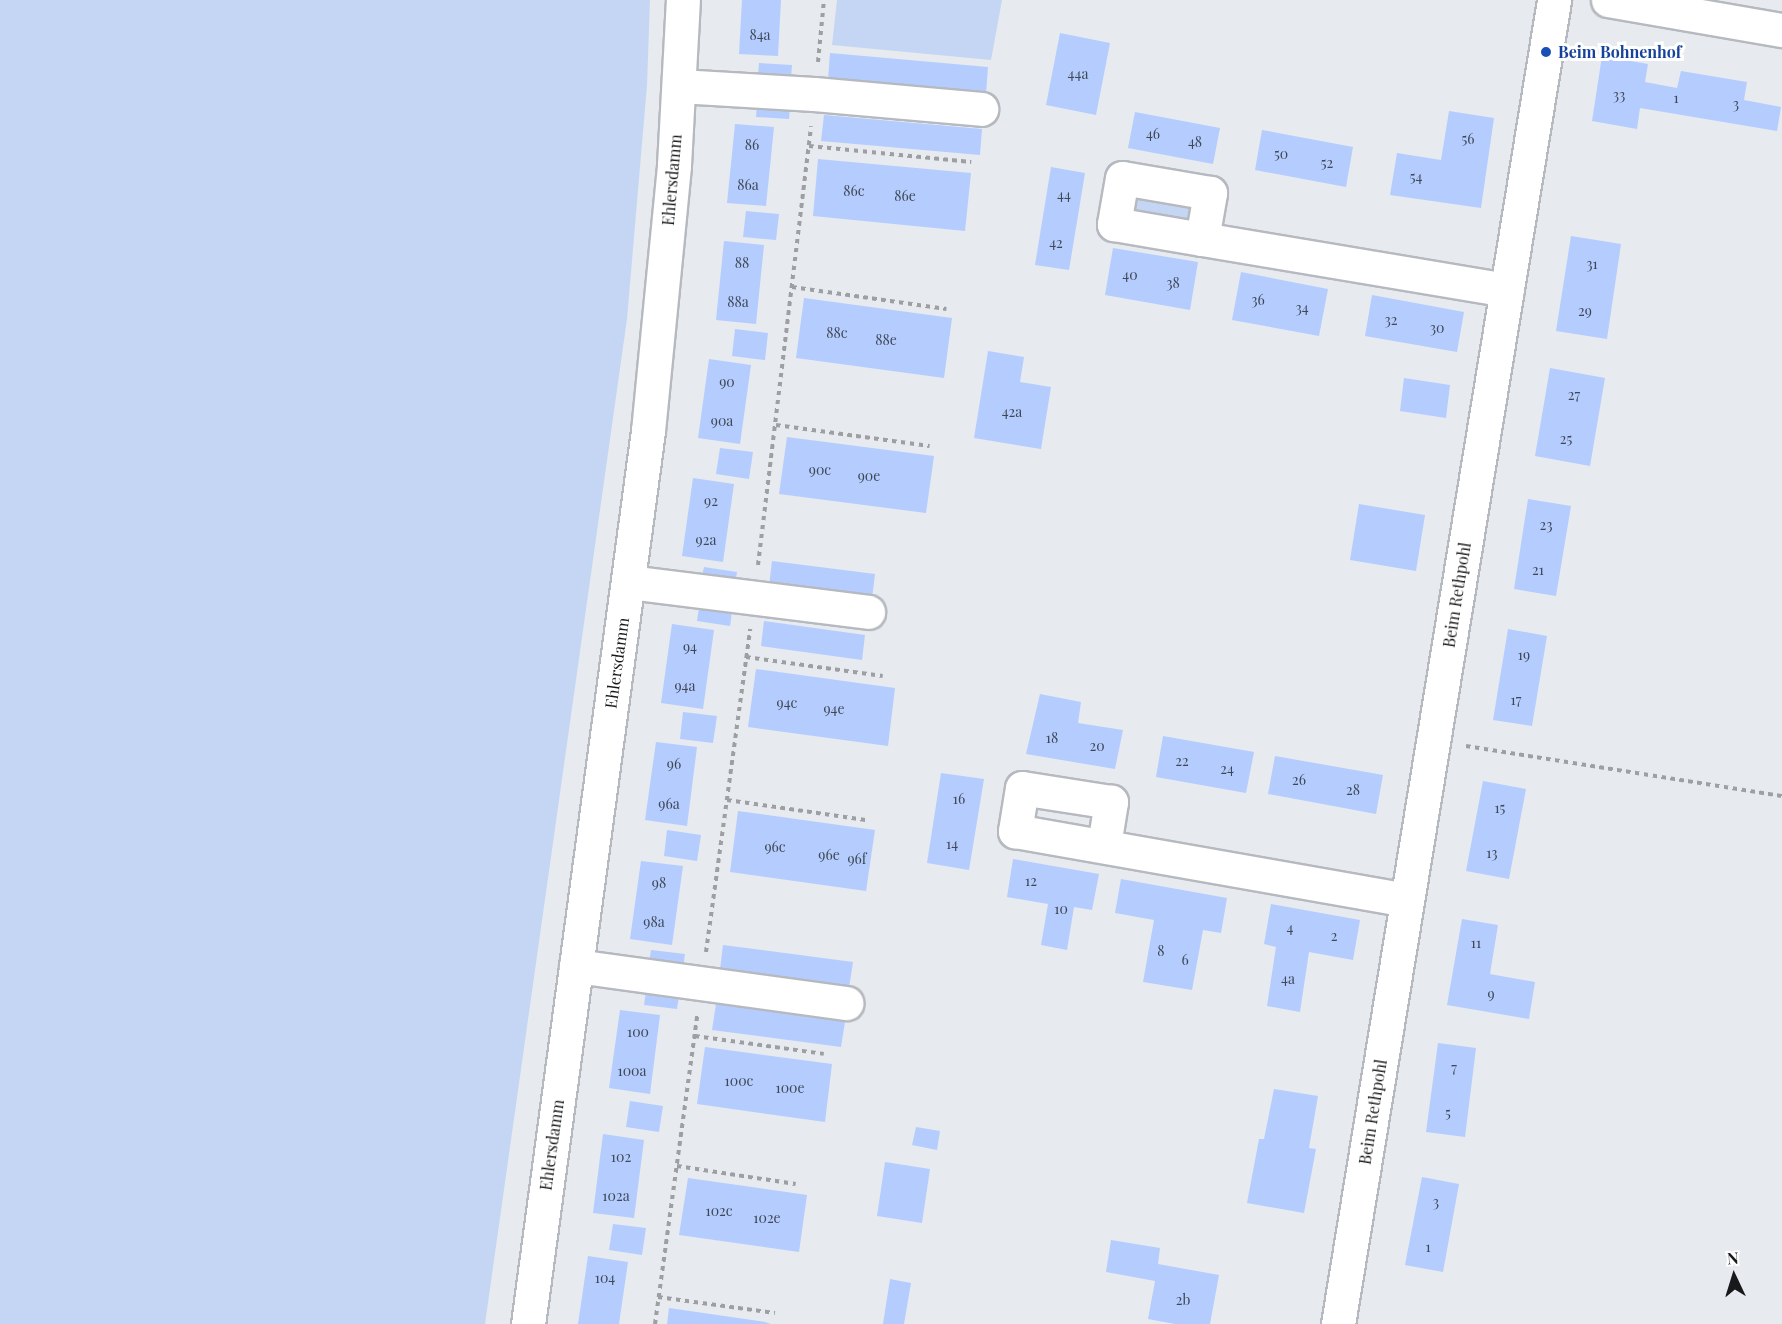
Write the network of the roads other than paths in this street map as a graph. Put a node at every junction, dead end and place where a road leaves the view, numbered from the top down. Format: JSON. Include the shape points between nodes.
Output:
{"nodes":[{"id":1,"x":683,"y":0,"type":"edge"},
{"id":2,"x":1554,"y":0,"type":"edge"},
{"id":3,"x":1608,"y":0,"type":"edge"},
{"id":4,"x":1782,"y":30,"type":"edge"},
{"id":5,"x":679,"y":86,"type":"junction"},
{"id":6,"x":981,"y":109,"type":"dead end"},
{"id":7,"x":1202,"y":239,"type":"dead end"},
{"id":8,"x":1507,"y":290,"type":"junction"},
{"id":9,"x":628,"y":582,"type":"junction"},
{"id":10,"x":868,"y":612,"type":"dead end"},
{"id":11,"x":1104,"y":845,"type":"dead end"},
{"id":12,"x":1407,"y":900,"type":"junction"},
{"id":13,"x":576,"y":966,"type":"junction"},
{"id":14,"x":846,"y":1002,"type":"dead end"},
{"id":15,"x":528,"y":1324,"type":"edge"},
{"id":16,"x":1338,"y":1324,"type":"edge"}],
"edges":[{"from":1,"to":5,"type":"street","name":"Ehlersdamm"},
{"from":2,"to":8,"type":"street","name":"Beim Rethpohl"},
{"from":3,"to":4,"type":"street"},
{"from":5,"to":6,"type":"street"},
{"from":5,"to":9,"type":"street","name":"Ehlersdamm","via":[[648,431]]},
{"from":7,"to":8,"type":"street"},
{"from":8,"to":12,"type":"street","name":"Beim Rethpohl"},
{"from":9,"to":10,"type":"street"},
{"from":9,"to":13,"type":"street","name":"Ehlersdamm"},
{"from":11,"to":12,"type":"street"},
{"from":12,"to":16,"type":"street","name":"Beim Rethpohl"},
{"from":13,"to":14,"type":"street"},
{"from":13,"to":15,"type":"street","name":"Ehlersdamm"}]}
